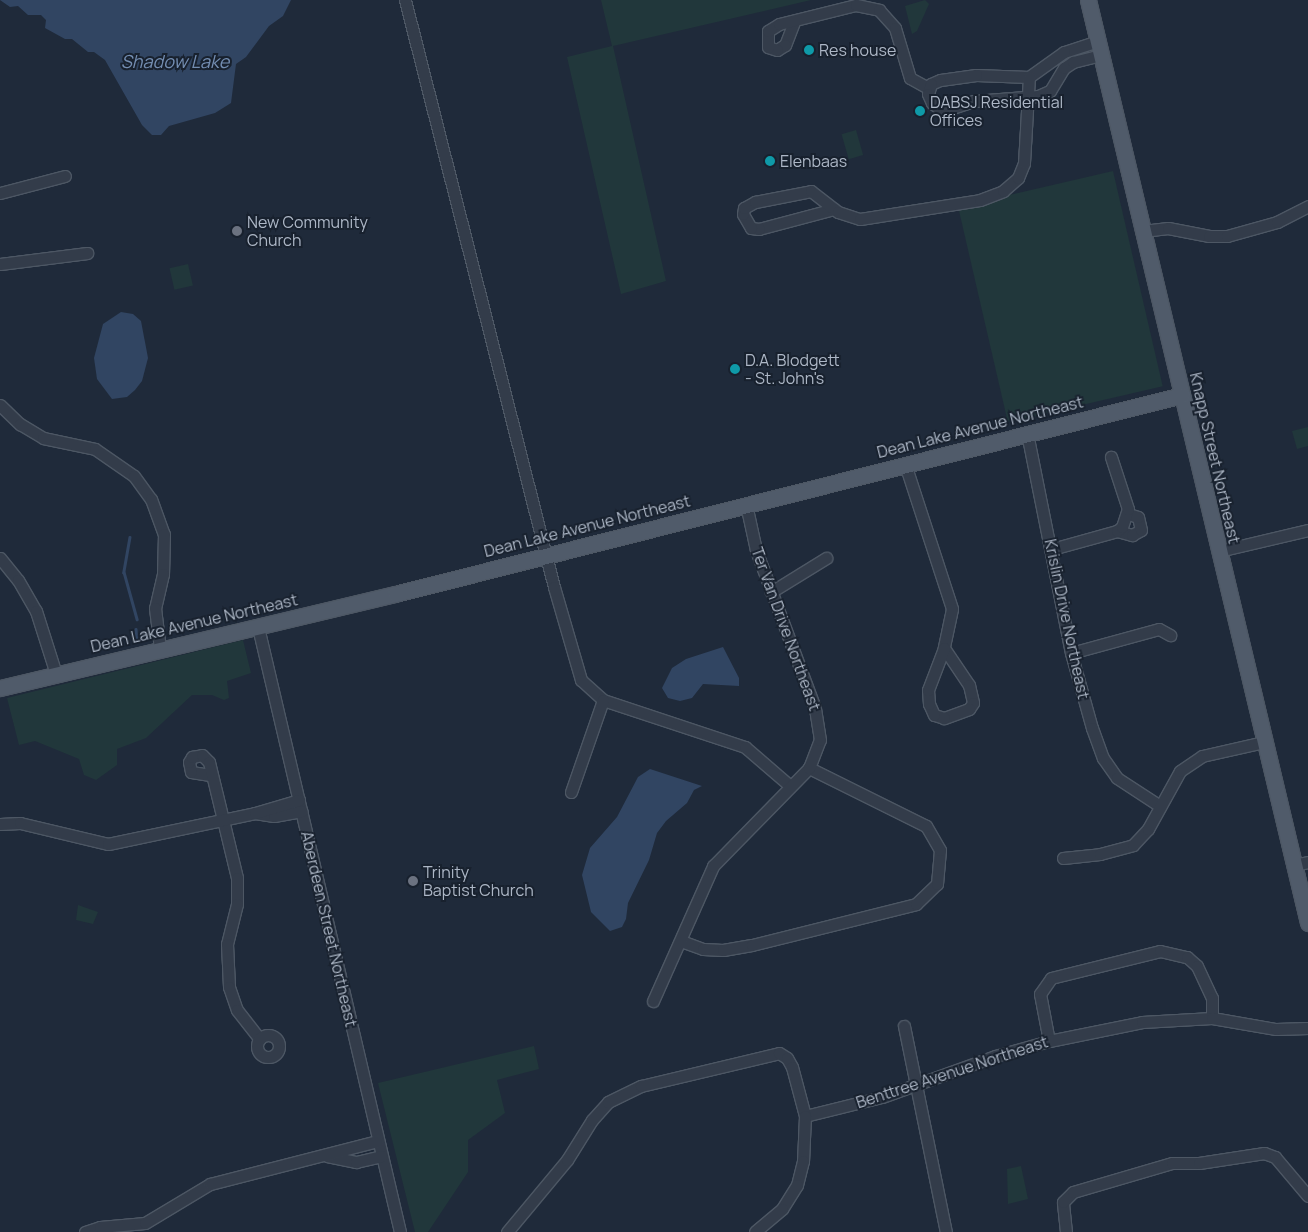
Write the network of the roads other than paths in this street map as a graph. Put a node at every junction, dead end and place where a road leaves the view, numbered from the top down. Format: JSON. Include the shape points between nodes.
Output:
{"nodes":[{"id":1,"x":406,"y":0,"type":"edge"},
{"id":2,"x":1088,"y":0,"type":"edge"},
{"id":3,"x":794,"y":22,"type":"dead end"},
{"id":4,"x":1100,"y":48,"type":"junction"},
{"id":5,"x":1029,"y":77,"type":"junction"},
{"id":6,"x":928,"y":88,"type":"junction"},
{"id":7,"x":1028,"y":96,"type":"junction"},
{"id":8,"x":65,"y":176,"type":"dead end"},
{"id":9,"x":0,"y":193,"type":"edge"},
{"id":10,"x":1308,"y":206,"type":"edge"},
{"id":11,"x":834,"y":209,"type":"junction"},
{"id":12,"x":1143,"y":231,"type":"junction"},
{"id":13,"x":87,"y":253,"type":"dead end"},
{"id":14,"x":0,"y":264,"type":"edge"},
{"id":15,"x":1182,"y":395,"type":"junction"},
{"id":16,"x":0,"y":405,"type":"edge"},
{"id":17,"x":1027,"y":433,"type":"junction"},
{"id":18,"x":1111,"y":457,"type":"dead end"},
{"id":19,"x":905,"y":464,"type":"junction"},
{"id":20,"x":746,"y":504,"type":"junction"},
{"id":21,"x":1128,"y":514,"type":"junction"},
{"id":22,"x":1308,"y":530,"type":"edge"},
{"id":23,"x":1117,"y":532,"type":"junction"},
{"id":24,"x":1052,"y":549,"type":"junction"},
{"id":25,"x":1219,"y":551,"type":"junction"},
{"id":26,"x":546,"y":554,"type":"junction"},
{"id":27,"x":0,"y":558,"type":"edge"},
{"id":28,"x":826,"y":558,"type":"dead end"},
{"id":29,"x":771,"y":592,"type":"junction"},
{"id":30,"x":258,"y":627,"type":"junction"},
{"id":31,"x":1170,"y":635,"type":"dead end"},
{"id":32,"x":944,"y":648,"type":"junction"},
{"id":33,"x":160,"y":649,"type":"junction"},
{"id":34,"x":1071,"y":653,"type":"junction"},
{"id":35,"x":56,"y":674,"type":"junction"},
{"id":36,"x":0,"y":688,"type":"edge"},
{"id":37,"x":603,"y":700,"type":"junction"},
{"id":38,"x":1264,"y":742,"type":"junction"},
{"id":39,"x":809,"y":768,"type":"junction"},
{"id":40,"x":210,"y":775,"type":"dead end"},
{"id":41,"x":789,"y":785,"type":"junction"},
{"id":42,"x":571,"y":792,"type":"dead end"},
{"id":43,"x":300,"y":805,"type":"junction"},
{"id":44,"x":1160,"y":806,"type":"junction"},
{"id":45,"x":223,"y":819,"type":"junction"},
{"id":46,"x":0,"y":824,"type":"edge"},
{"id":47,"x":1063,"y":858,"type":"dead end"},
{"id":48,"x":1301,"y":863,"type":"edge"},
{"id":49,"x":1308,"y":923,"type":"edge"},
{"id":50,"x":681,"y":941,"type":"junction"},
{"id":51,"x":652,"y":1001,"type":"dead end"},
{"id":52,"x":1212,"y":1018,"type":"junction"},
{"id":53,"x":904,"y":1026,"type":"dead end"},
{"id":54,"x":1308,"y":1028,"type":"edge"},
{"id":55,"x":260,"y":1040,"type":"dead end"},
{"id":56,"x":1048,"y":1041,"type":"junction"},
{"id":57,"x":916,"y":1084,"type":"junction"},
{"id":58,"x":804,"y":1116,"type":"junction"},
{"id":59,"x":378,"y":1142,"type":"junction"},
{"id":60,"x":327,"y":1156,"type":"junction"},
{"id":61,"x":381,"y":1156,"type":"junction"},
{"id":62,"x":1308,"y":1196,"type":"edge"},
{"id":63,"x":146,"y":1228,"type":"edge"},
{"id":64,"x":85,"y":1232,"type":"edge"},
{"id":65,"x":400,"y":1232,"type":"edge"},
{"id":66,"x":507,"y":1232,"type":"edge"},
{"id":67,"x":755,"y":1232,"type":"edge"},
{"id":68,"x":946,"y":1232,"type":"edge"},
{"id":69,"x":1066,"y":1232,"type":"edge"}],
"edges":[{"from":1,"to":26,"type":"street"},
{"from":2,"to":4,"type":"main road","name":"Knapp Street Northeast"},
{"from":3,"to":6,"type":"street","via":[[824,11],[856,5],[879,10],[895,28],[910,78]]},
{"from":4,"to":5,"type":"street","via":[[1064,52]]},
{"from":4,"to":7,"type":"street","via":[[1064,68],[1046,93]]},
{"from":4,"to":12,"type":"main road","name":"Knapp Street Northeast"},
{"from":5,"to":6,"type":"street","via":[[976,75],[940,80]]},
{"from":5,"to":7,"type":"street"},
{"from":6,"to":7,"type":"street","via":[[932,103],[943,111],[974,101],[1016,100]]},
{"from":7,"to":11,"type":"street","via":[[1024,162],[1018,178],[1003,191],[960,203],[860,219]]},
{"from":8,"to":9,"type":"street"},
{"from":10,"to":12,"type":"street","via":[[1276,222],[1227,236],[1168,228]]},
{"from":11,"to":11,"type":"street","via":[[811,191],[755,202],[744,208],[743,214],[751,228],[759,229]]},
{"from":12,"to":15,"type":"main road","name":"Knapp Street Northeast"},
{"from":13,"to":14,"type":"street"},
{"from":15,"to":17,"type":"main road","name":"Dean Lake Avenue Northeast"},
{"from":15,"to":25,"type":"main road","name":"Knapp Street Northeast"},
{"from":16,"to":33,"type":"street","via":[[20,424],[43,438],[101,453],[134,476],[151,499],[164,534],[163,574],[155,608]]},
{"from":17,"to":19,"type":"main road","name":"Dean Lake Avenue Northeast"},
{"from":17,"to":24,"type":"street","name":"Krislin Drive Northeast"},
{"from":18,"to":21,"type":"street"},
{"from":19,"to":20,"type":"main road","name":"Dean Lake Avenue Northeast"},
{"from":19,"to":32,"type":"street","via":[[952,609]]},
{"from":20,"to":26,"type":"main road","name":"Dean Lake Avenue Northeast"},
{"from":20,"to":29,"type":"street","name":"Ter Van Drive Northeast","via":[[756,550]]},
{"from":21,"to":23,"type":"street"},
{"from":21,"to":23,"type":"street","via":[[1138,517],[1141,530],[1132,535]]},
{"from":22,"to":25,"type":"street"},
{"from":23,"to":24,"type":"street"},
{"from":24,"to":34,"type":"street","name":"Krislin Drive Northeast"},
{"from":25,"to":38,"type":"main road","name":"Knapp Street Northeast"},
{"from":26,"to":30,"type":"main road","name":"Dean Lake Avenue Northeast"},
{"from":26,"to":37,"type":"street","via":[[581,680]]},
{"from":27,"to":35,"type":"street","via":[[36,610],[48,640]]},
{"from":28,"to":29,"type":"street"},
{"from":29,"to":39,"type":"street","name":"Ter Van Drive Northeast","via":[[820,728],[820,740]]},
{"from":30,"to":33,"type":"main road","name":"Dean Lake Avenue Northeast"},
{"from":30,"to":43,"type":"street","name":"Aberdeen Street Northeast"},
{"from":31,"to":34,"type":"street","via":[[1160,629]]},
{"from":32,"to":32,"type":"street","via":[[973,694],[969,709],[944,718],[934,715],[928,690]]},
{"from":33,"to":35,"type":"main road","name":"Dean Lake Avenue Northeast"},
{"from":34,"to":44,"type":"street","name":"Krislin Drive Northeast","via":[[1092,728],[1110,770],[1129,788]]},
{"from":35,"to":36,"type":"main road","name":"Dean Lake Avenue Northeast"},
{"from":37,"to":41,"type":"street","via":[[736,743],[757,755]]},
{"from":37,"to":42,"type":"street"},
{"from":38,"to":44,"type":"street","via":[[1202,756],[1180,771]]},
{"from":38,"to":48,"type":"main road","name":"Knapp Street Northeast"},
{"from":39,"to":41,"type":"street","name":"Ter Van Drive Northeast"},
{"from":39,"to":50,"type":"street","via":[[926,826],[936,839],[940,870],[937,884],[916,904],[723,950],[703,949]]},
{"from":40,"to":45,"type":"street"},
{"from":41,"to":50,"type":"street","name":"Ter Van Drive Northeast","via":[[713,866]]},
{"from":43,"to":45,"type":"street","via":[[274,816],[255,813]]},
{"from":43,"to":59,"type":"street","name":"Aberdeen Street Northeast"},
{"from":44,"to":47,"type":"street","via":[[1148,829],[1133,844],[1108,852]]},
{"from":45,"to":46,"type":"street","via":[[108,844],[20,823]]},
{"from":45,"to":55,"type":"street","via":[[238,891],[227,944],[229,987],[237,1010]]},
{"from":48,"to":49,"type":"main road","name":"Knapp Street Northeast"},
{"from":50,"to":51,"type":"street","name":"Ter Van Drive Northeast"},
{"from":52,"to":54,"type":"street","name":"Benttree Avenue Northeast","via":[[1276,1029]]},
{"from":52,"to":56,"type":"street","name":"Benttree Avenue Northeast","via":[[1142,1022]]},
{"from":52,"to":56,"type":"street","via":[[1212,998],[1197,966],[1187,957],[1160,951],[1051,978],[1040,994]]},
{"from":53,"to":57,"type":"street"},
{"from":56,"to":57,"type":"street","name":"Benttree Avenue Northeast"},
{"from":57,"to":58,"type":"street","name":"Benttree Avenue Northeast","via":[[882,1097]]},
{"from":57,"to":68,"type":"street"},
{"from":58,"to":66,"type":"street","via":[[792,1067],[787,1058],[778,1053],[640,1086],[608,1102],[592,1120],[577,1148]]},
{"from":58,"to":67,"type":"street","via":[[803,1162],[797,1185],[782,1209]]},
{"from":59,"to":60,"type":"street"},
{"from":59,"to":61,"type":"street","name":"Aberdeen Street Northeast"},
{"from":60,"to":61,"type":"street","via":[[356,1162]]},
{"from":60,"to":63,"type":"street","via":[[210,1184]]},
{"from":61,"to":65,"type":"street","name":"Aberdeen Street Northeast"},
{"from":62,"to":69,"type":"street","via":[[1275,1157],[1252,1152],[1136,1171],[1079,1188],[1063,1202]]},
{"from":63,"to":64,"type":"street"}]}
